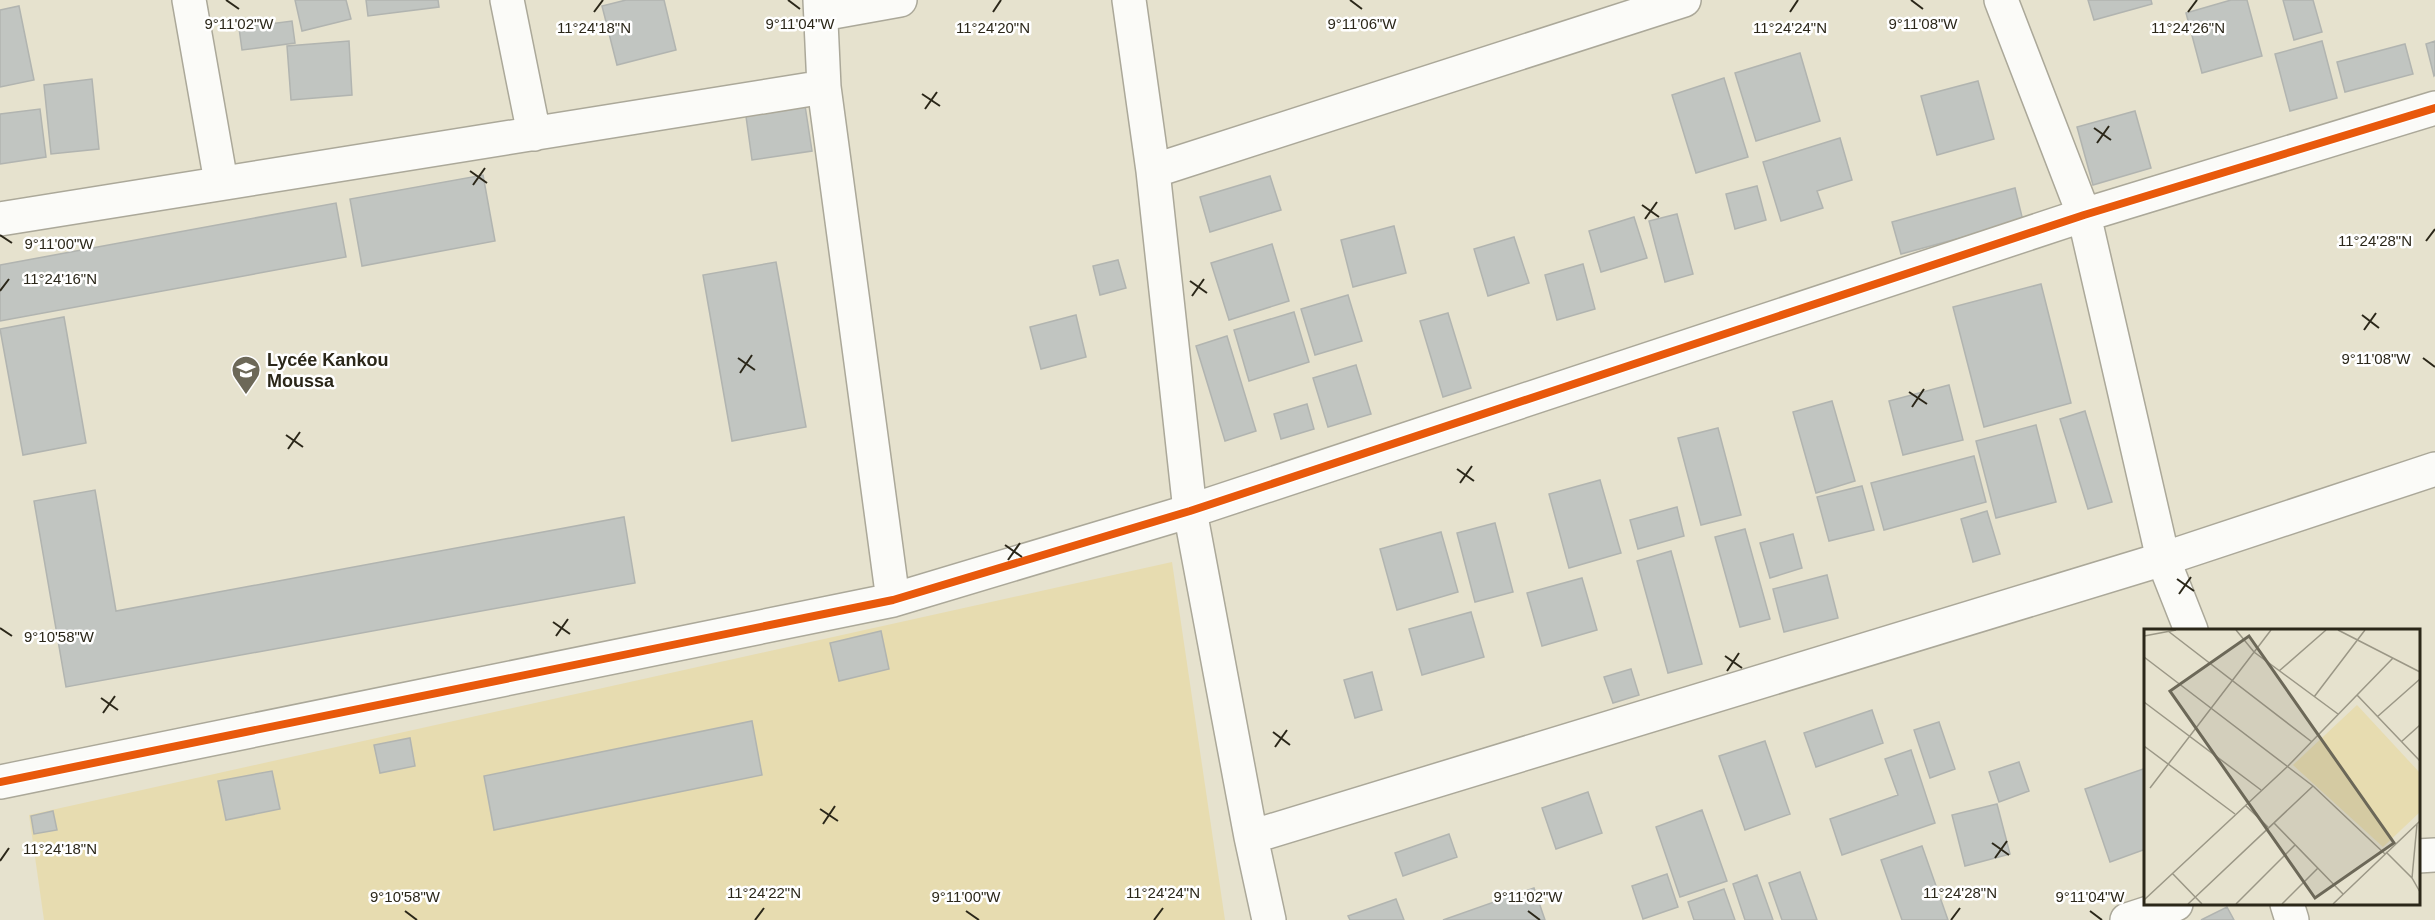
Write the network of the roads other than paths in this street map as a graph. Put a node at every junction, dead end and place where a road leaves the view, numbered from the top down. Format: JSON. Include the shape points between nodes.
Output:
{"nodes":[{"id":1,"x":189,"y":0,"type":"edge"},
{"id":2,"x":507,"y":0,"type":"edge"},
{"id":3,"x":900,"y":0,"type":"edge"},
{"id":4,"x":1129,"y":0,"type":"edge"},
{"id":5,"x":1684,"y":0,"type":"edge"},
{"id":6,"x":2001,"y":0,"type":"edge"},
{"id":7,"x":821,"y":7,"type":"edge"},
{"id":8,"x":824,"y":87,"type":"junction"},
{"id":9,"x":2435,"y":108,"type":"edge"},
{"id":10,"x":534,"y":134,"type":"junction"},
{"id":11,"x":1153,"y":171,"type":"junction"},
{"id":12,"x":221,"y":182,"type":"junction"},
{"id":13,"x":2084,"y":215,"type":"junction"},
{"id":14,"x":0,"y":219,"type":"edge"},
{"id":15,"x":2435,"y":469,"type":"edge"},
{"id":16,"x":1190,"y":511,"type":"junction"},
{"id":17,"x":2163,"y":559,"type":"junction"},
{"id":18,"x":893,"y":600,"type":"junction"},
{"id":19,"x":2191,"y":629,"type":"edge"},
{"id":20,"x":0,"y":782,"type":"edge"},
{"id":21,"x":1251,"y":837,"type":"junction"},
{"id":22,"x":2435,"y":855,"type":"edge"},
{"id":23,"x":2420,"y":856,"type":"edge"},
{"id":24,"x":2170,"y":905,"type":"edge"},
{"id":25,"x":2288,"y":905,"type":"edge"},
{"id":26,"x":1269,"y":920,"type":"edge"},
{"id":27,"x":2127,"y":920,"type":"edge"},
{"id":28,"x":2292,"y":920,"type":"edge"}],
"edges":[{"from":1,"to":12,"type":"street"},
{"from":2,"to":10,"type":"street"},
{"from":3,"to":7,"type":"street"},
{"from":4,"to":11,"type":"street"},
{"from":5,"to":11,"type":"street"},
{"from":6,"to":13,"type":"street"},
{"from":7,"to":8,"type":"street"},
{"from":8,"to":10,"type":"street"},
{"from":8,"to":18,"type":"street"},
{"from":9,"to":13,"type":"street"},
{"from":10,"to":12,"type":"street"},
{"from":11,"to":16,"type":"street"},
{"from":12,"to":14,"type":"street"},
{"from":13,"to":16,"type":"street"},
{"from":13,"to":17,"type":"street"},
{"from":15,"to":17,"type":"street"},
{"from":16,"to":18,"type":"street"},
{"from":16,"to":21,"type":"street"},
{"from":17,"to":19,"type":"street"},
{"from":17,"to":21,"type":"street"},
{"from":18,"to":20,"type":"street"},
{"from":21,"to":26,"type":"street"},
{"from":22,"to":23,"type":"street"},
{"from":24,"to":27,"type":"street"},
{"from":25,"to":28,"type":"street"}]}
